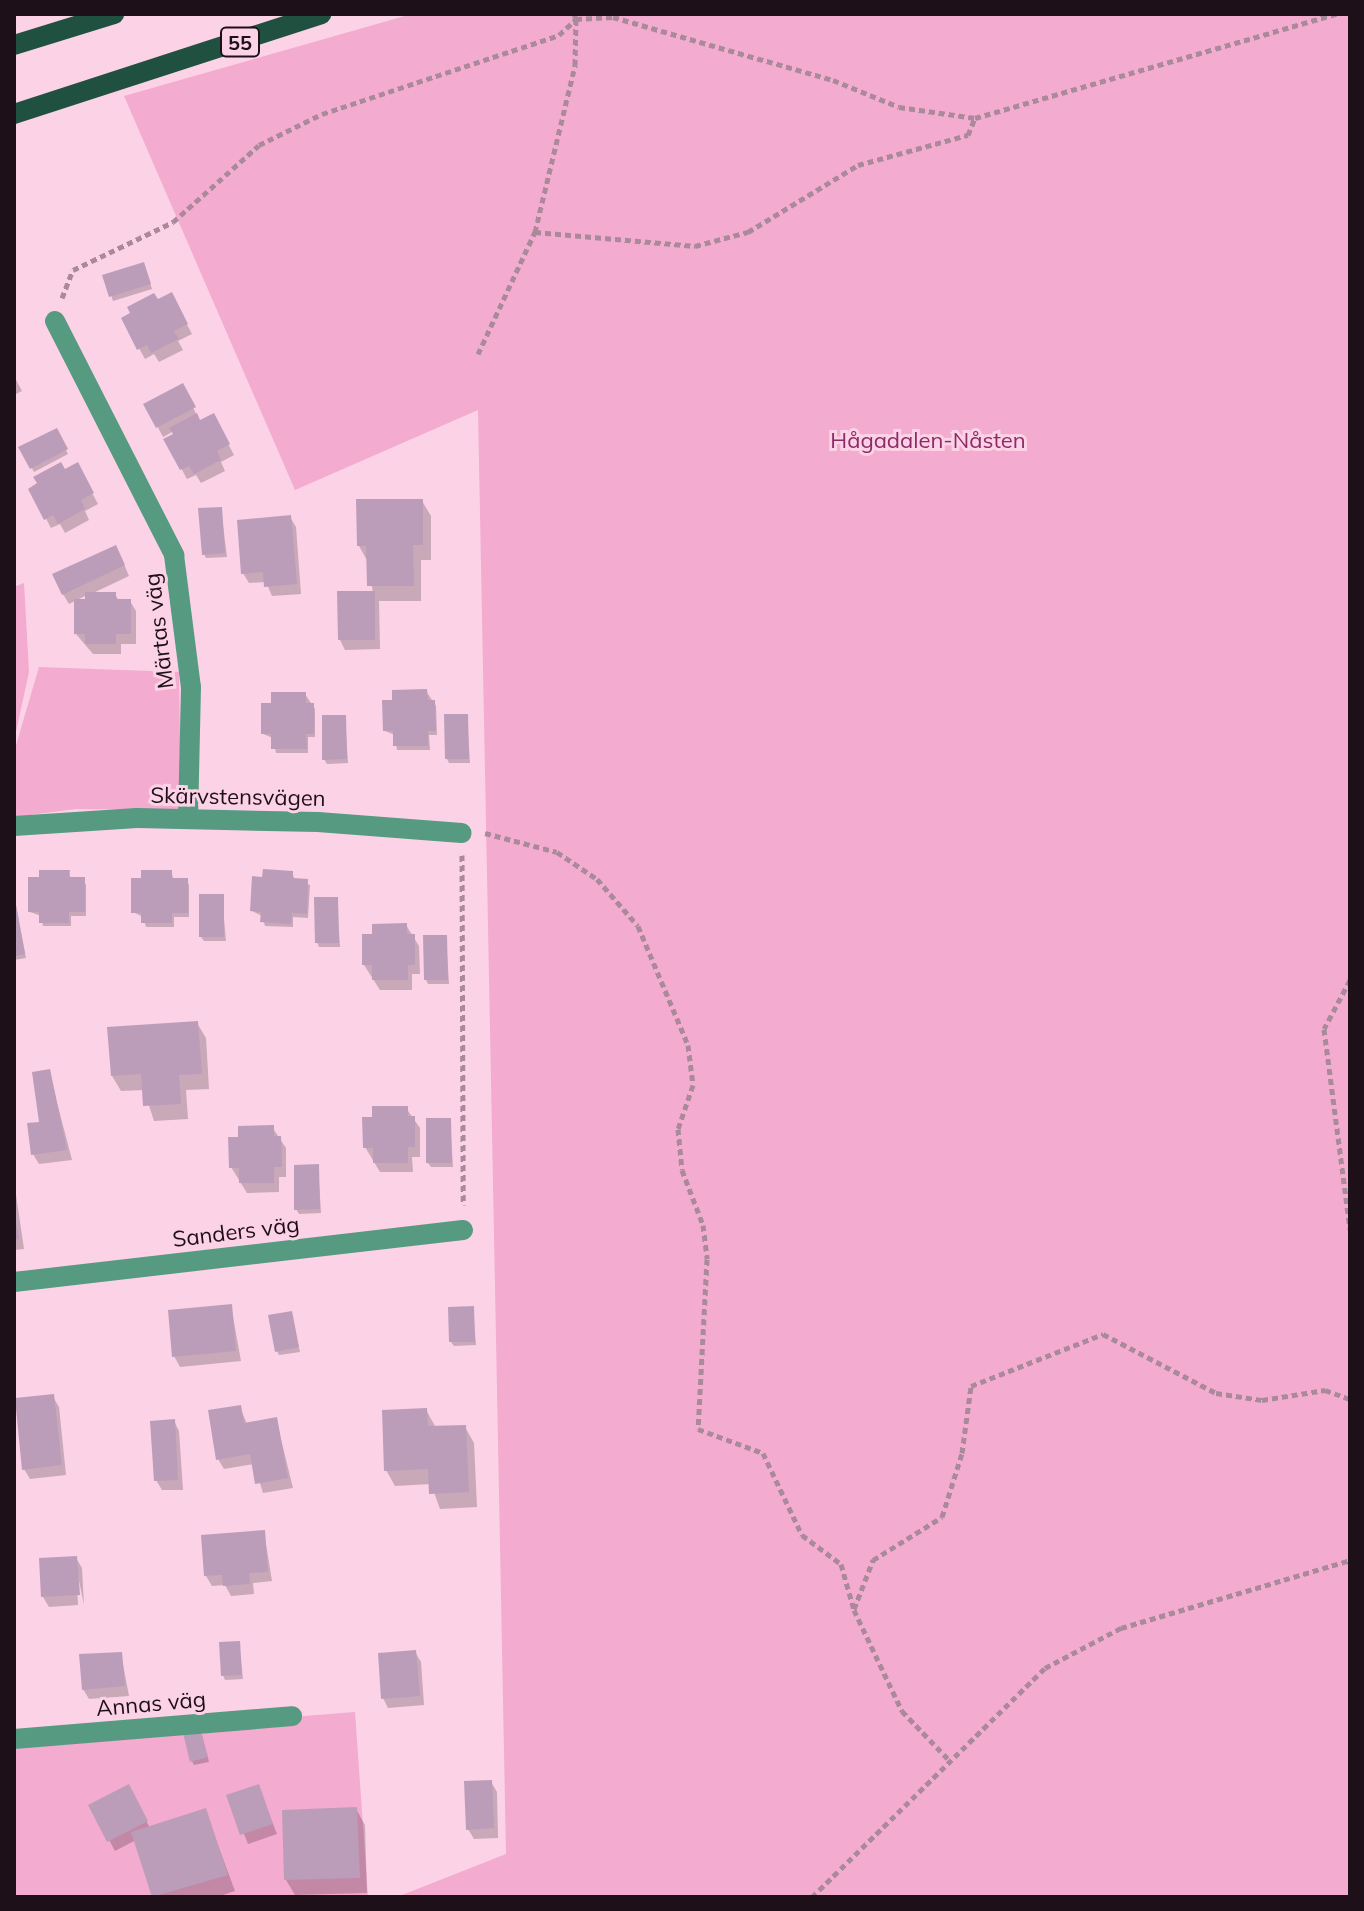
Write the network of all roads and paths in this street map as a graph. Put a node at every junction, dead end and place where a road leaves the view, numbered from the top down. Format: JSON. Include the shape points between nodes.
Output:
{"nodes":[{"id":1,"x":114,"y":14,"type":"edge"},
{"id":2,"x":321,"y":14,"type":"edge"},
{"id":3,"x":1336,"y":14,"type":"edge"},
{"id":4,"x":575,"y":17,"type":"edge"},
{"id":5,"x":14,"y":45,"type":"edge"},
{"id":6,"x":14,"y":114,"type":"edge"},
{"id":7,"x":975,"y":118,"type":"junction"},
{"id":8,"x":535,"y":232,"type":"junction"},
{"id":9,"x":55,"y":321,"type":"joint"},
{"id":10,"x":478,"y":354,"type":"dead end"},
{"id":11,"x":188,"y":819,"type":"junction"},
{"id":12,"x":14,"y":826,"type":"edge"},
{"id":13,"x":462,"y":833,"type":"junction"},
{"id":14,"x":1350,"y":980,"type":"edge"},
{"id":15,"x":1350,"y":1229,"type":"edge"},
{"id":16,"x":463,"y":1230,"type":"joint"},
{"id":17,"x":14,"y":1282,"type":"edge"},
{"id":18,"x":1350,"y":1399,"type":"edge"},
{"id":19,"x":1350,"y":1560,"type":"edge"},
{"id":20,"x":854,"y":1610,"type":"junction"},
{"id":21,"x":292,"y":1716,"type":"dead end"},
{"id":22,"x":14,"y":1739,"type":"edge"},
{"id":23,"x":950,"y":1761,"type":"junction"},
{"id":24,"x":812,"y":1897,"type":"edge"}],
"edges":[{"from":1,"to":5,"type":"main road"},
{"from":2,"to":6,"type":"main road","number":"55"},
{"from":3,"to":7,"type":"path"},
{"from":4,"to":7,"type":"path","via":[[613,17],[833,80],[899,107]]},
{"from":4,"to":8,"type":"path","via":[[575,65]]},
{"from":4,"to":9,"type":"path","via":[[559,35],[322,114],[259,145],[173,222],[73,270]]},
{"from":7,"to":8,"type":"path","via":[[968,135],[858,165],[748,232],[695,246]]},
{"from":8,"to":10,"type":"path"},
{"from":9,"to":11,"type":"street","name":"Märtas väg","via":[[174,555],[191,687]]},
{"from":11,"to":12,"type":"street","name":"Skärvstensvägen"},
{"from":11,"to":13,"type":"street","name":"Skärvstensvägen"},
{"from":13,"to":16,"type":"path"},
{"from":13,"to":20,"type":"path","via":[[502,834],[557,852],[597,879],[638,926],[672,997],[688,1045],[693,1085],[678,1129],[682,1170],[703,1225],[707,1259],[698,1429],[763,1453],[802,1535],[841,1564]]},
{"from":14,"to":15,"type":"path","via":[[1324,1029]]},
{"from":16,"to":17,"type":"street","name":"Sanders väg"},
{"from":18,"to":20,"type":"path","via":[[1325,1390],[1262,1400],[1216,1393],[1103,1334],[971,1386],[962,1453],[942,1517],[873,1560]]},
{"from":19,"to":23,"type":"path","via":[[1121,1628],[1045,1668]]},
{"from":20,"to":23,"type":"path","via":[[902,1711]]},
{"from":21,"to":22,"type":"street","name":"Annas väg"},
{"from":23,"to":24,"type":"path"}]}
